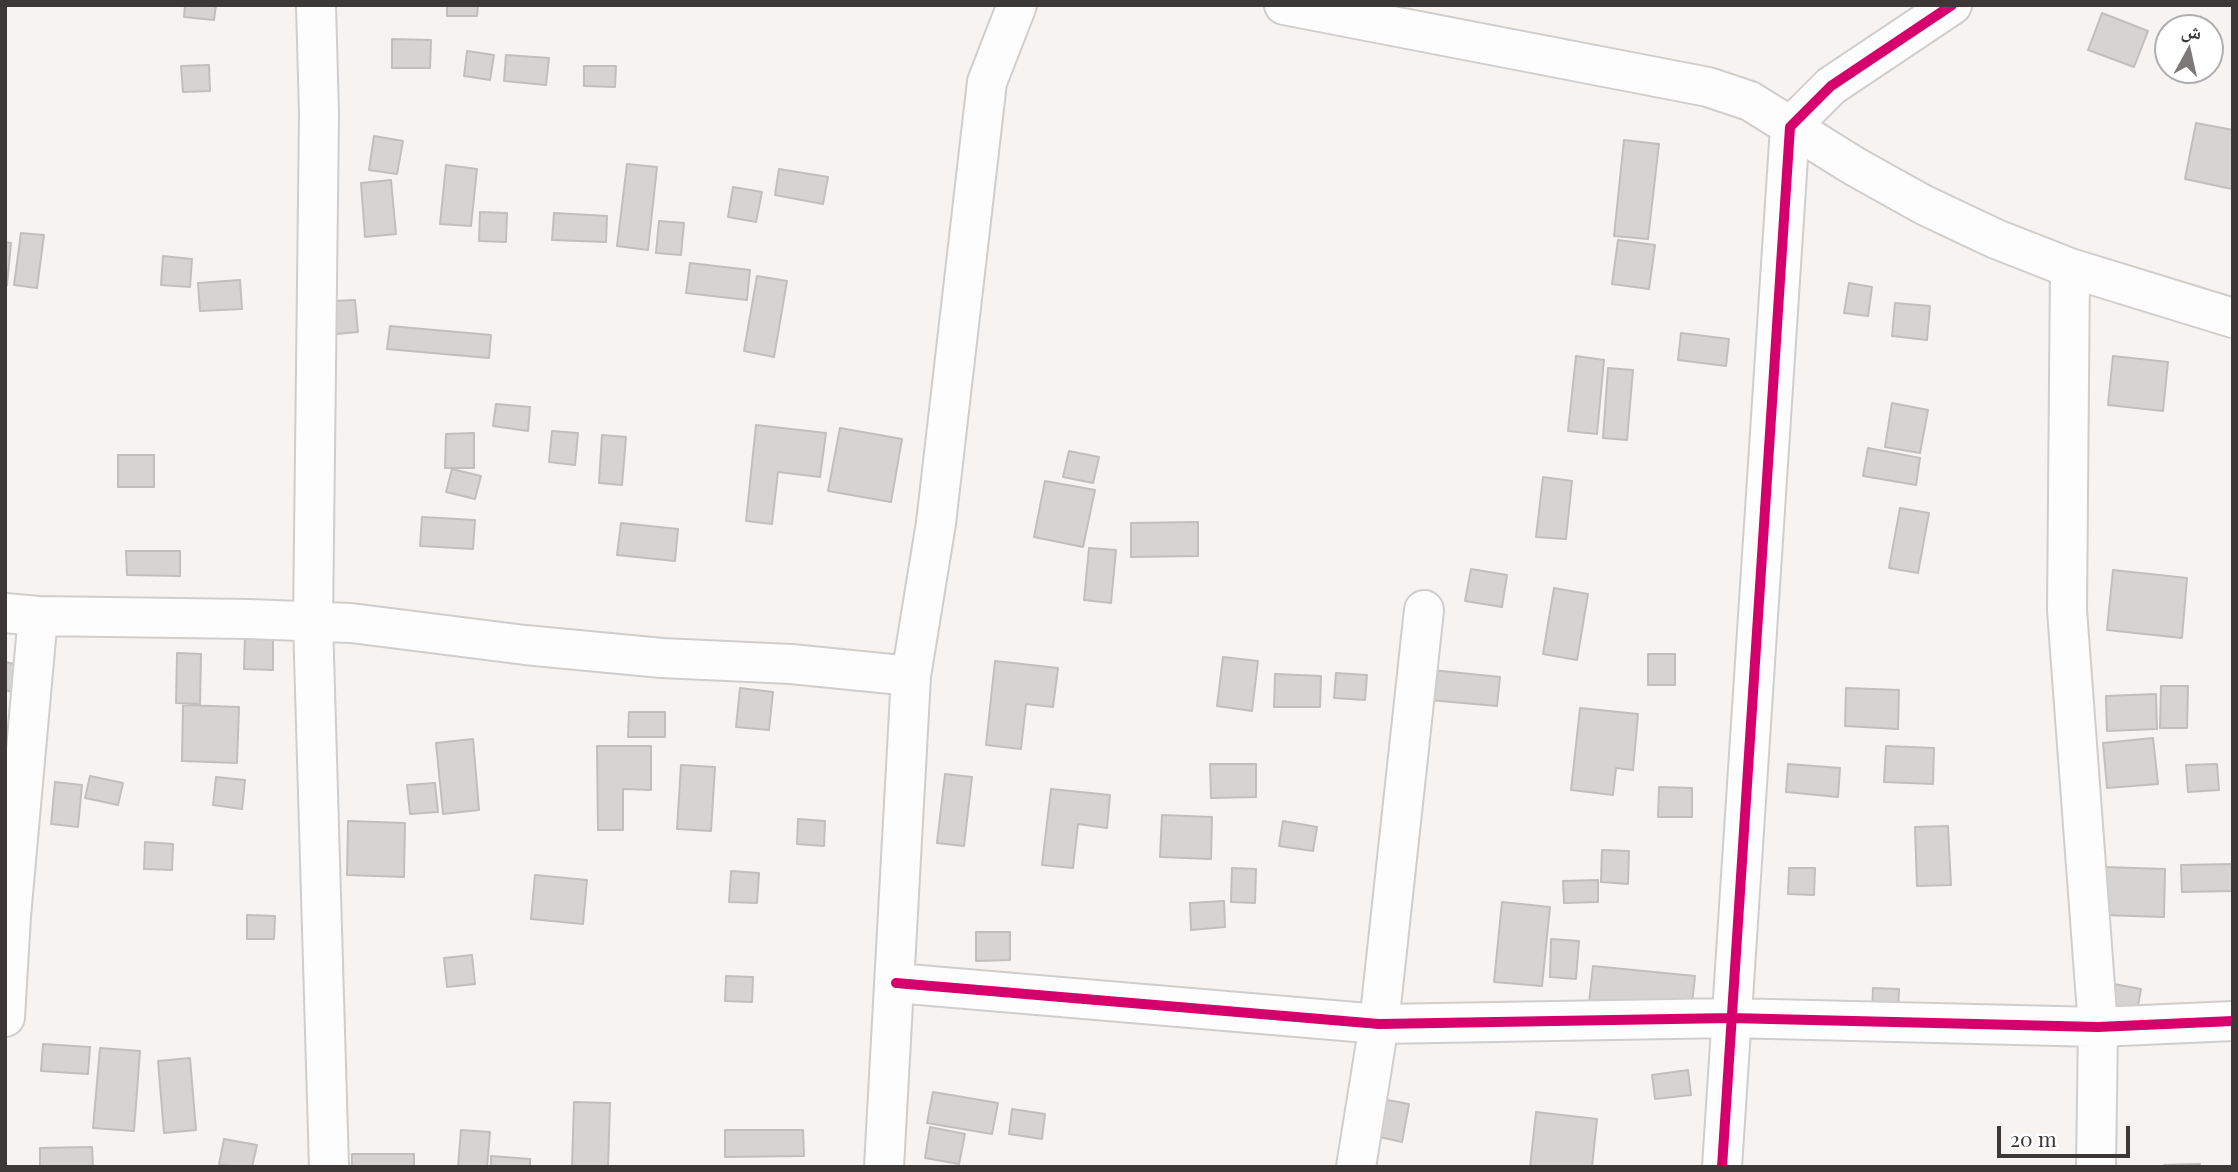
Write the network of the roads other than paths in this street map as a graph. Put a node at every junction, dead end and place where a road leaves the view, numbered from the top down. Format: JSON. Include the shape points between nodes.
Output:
{"nodes":[{"id":1,"x":316,"y":5,"type":"edge"},
{"id":2,"x":1017,"y":5,"type":"edge"},
{"id":3,"x":1284,"y":5,"type":"edge"},
{"id":4,"x":1952,"y":5,"type":"edge"},
{"id":5,"x":1790,"y":127,"type":"junction"},
{"id":6,"x":2070,"y":268,"type":"junction"},
{"id":7,"x":2233,"y":318,"type":"edge"},
{"id":8,"x":1424,"y":610,"type":"dead end"},
{"id":9,"x":21,"y":614,"type":"edge"},
{"id":10,"x":313,"y":622,"type":"junction"},
{"id":11,"x":911,"y":676,"type":"junction"},
{"id":12,"x":896,"y":983,"type":"junction"},
{"id":13,"x":5,"y":1017,"type":"edge"},
{"id":14,"x":1730,"y":1018,"type":"junction"},
{"id":15,"x":2233,"y":1021,"type":"edge"},
{"id":16,"x":1379,"y":1024,"type":"junction"},
{"id":17,"x":2098,"y":1027,"type":"junction"},
{"id":18,"x":329,"y":1167,"type":"edge"},
{"id":19,"x":884,"y":1167,"type":"edge"},
{"id":20,"x":1356,"y":1167,"type":"edge"},
{"id":21,"x":1722,"y":1167,"type":"edge"},
{"id":22,"x":2096,"y":1167,"type":"edge"}],
"edges":[{"from":1,"to":10,"type":"street","via":[[319,114]]},
{"from":2,"to":11,"type":"street","via":[[988,82],[936,523]]},
{"from":3,"to":5,"type":"street","via":[[1708,87],[1750,101]]},
{"from":4,"to":5,"type":"street","via":[[1831,86]]},
{"from":5,"to":6,"type":"street","via":[[1924,205]]},
{"from":5,"to":14,"type":"street"},
{"from":6,"to":7,"type":"street"},
{"from":6,"to":17,"type":"street","via":[[2067,610]]},
{"from":8,"to":16,"type":"street"},
{"from":9,"to":10,"type":"street"},
{"from":9,"to":13,"type":"street"},
{"from":10,"to":11,"type":"street","via":[[662,658]]},
{"from":10,"to":18,"type":"street"},
{"from":11,"to":12,"type":"street"},
{"from":12,"to":16,"type":"street"},
{"from":12,"to":19,"type":"street"},
{"from":14,"to":16,"type":"street"},
{"from":14,"to":17,"type":"street"},
{"from":14,"to":21,"type":"street"},
{"from":15,"to":17,"type":"street"},
{"from":16,"to":20,"type":"street"},
{"from":17,"to":22,"type":"street"}]}
